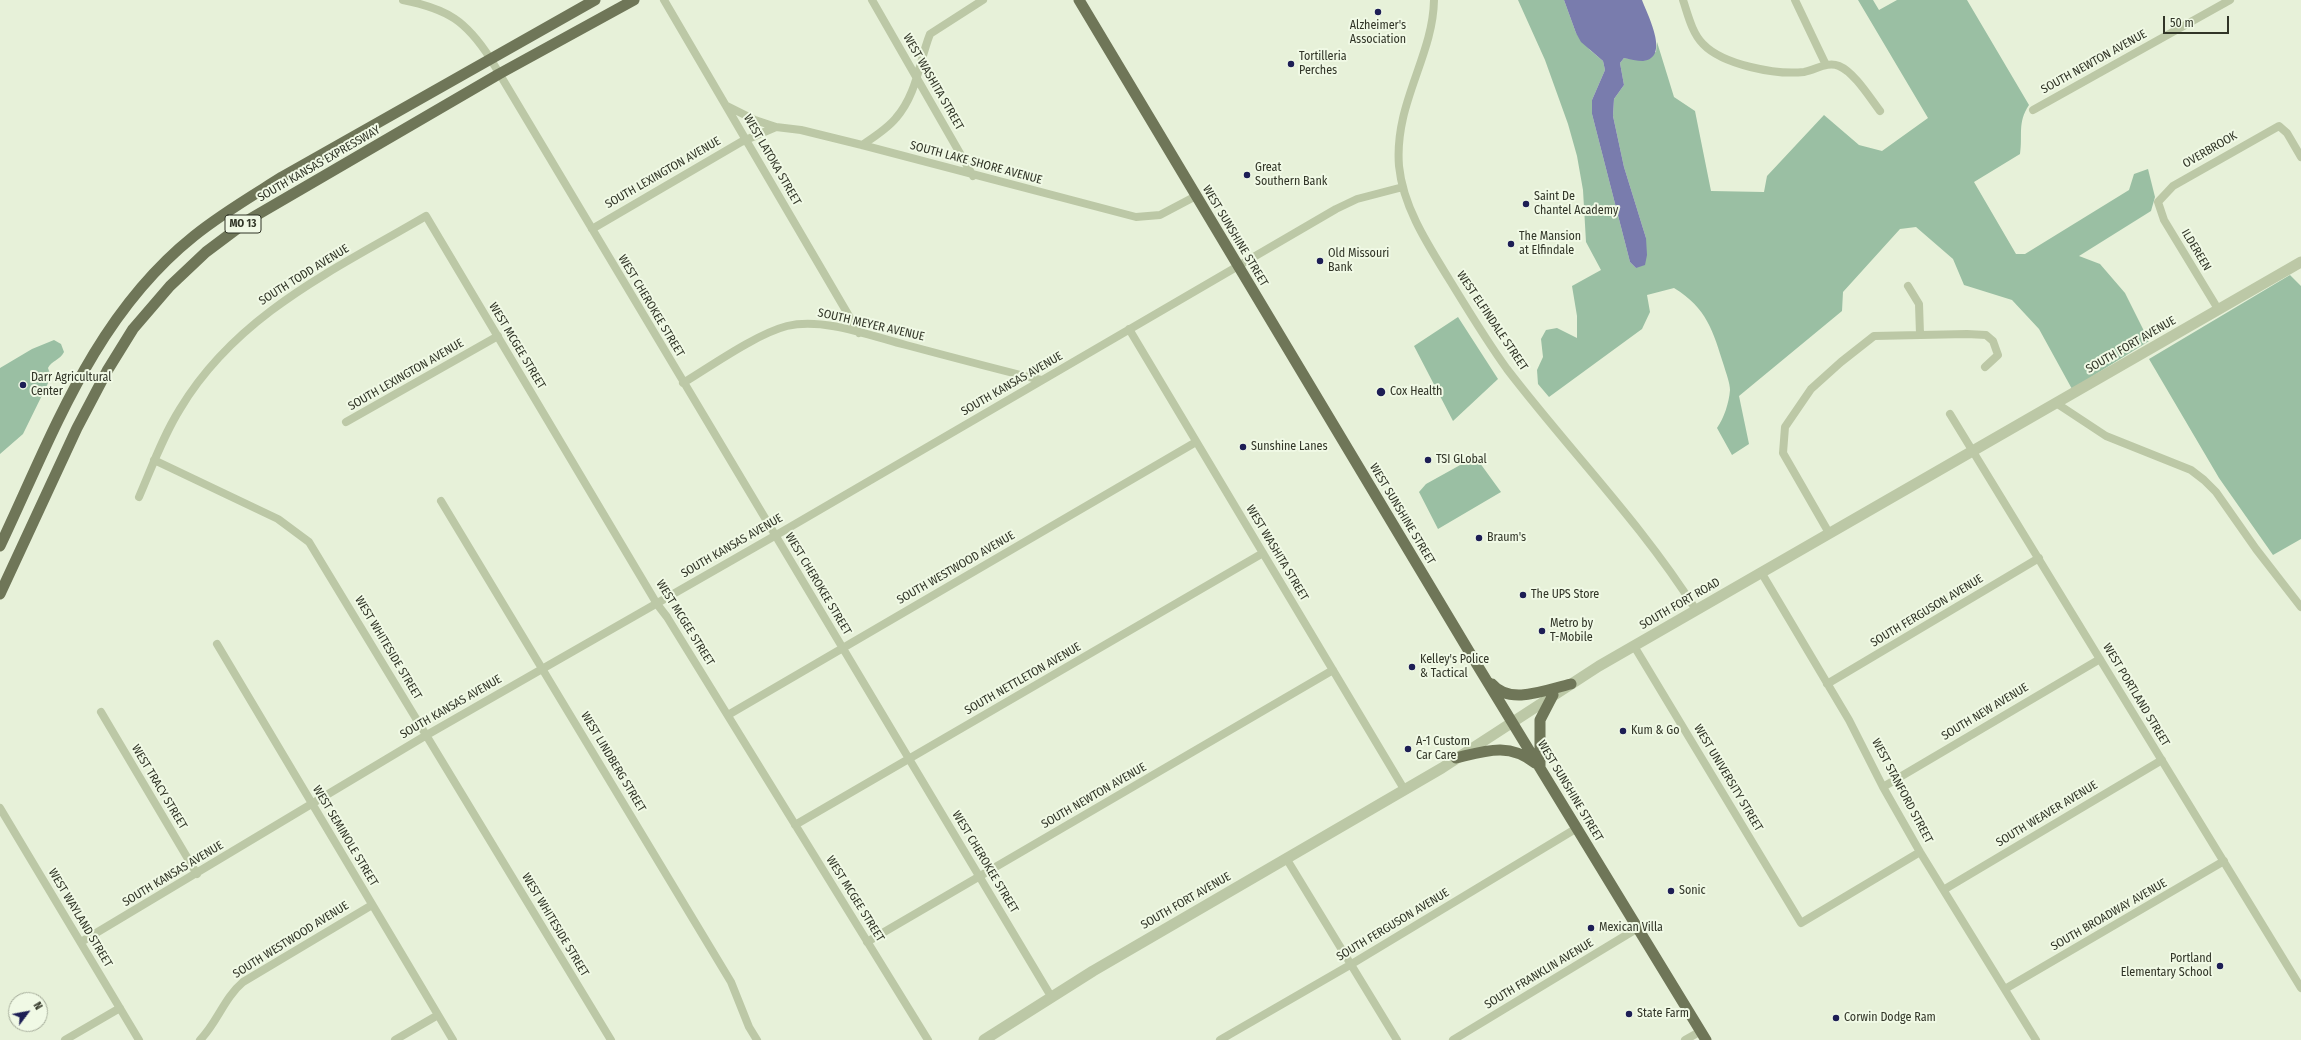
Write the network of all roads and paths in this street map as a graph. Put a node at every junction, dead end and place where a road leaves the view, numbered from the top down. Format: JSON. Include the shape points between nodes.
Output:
{"nodes":[{"id":1,"x":403,"y":0,"type":"edge"},
{"id":2,"x":595,"y":0,"type":"edge"},
{"id":3,"x":634,"y":0,"type":"edge"},
{"id":4,"x":664,"y":0,"type":"edge"},
{"id":5,"x":872,"y":0,"type":"edge"},
{"id":6,"x":983,"y":0,"type":"edge"},
{"id":7,"x":1079,"y":0,"type":"edge"},
{"id":8,"x":1434,"y":0,"type":"edge"},
{"id":9,"x":1684,"y":0,"type":"edge"},
{"id":10,"x":1795,"y":0,"type":"edge"},
{"id":11,"x":2230,"y":0,"type":"edge"},
{"id":12,"x":490,"y":58,"type":"junction"},
{"id":13,"x":1826,"y":65,"type":"junction"},
{"id":14,"x":499,"y":74,"type":"junction"},
{"id":15,"x":917,"y":78,"type":"junction"},
{"id":16,"x":726,"y":106,"type":"junction"},
{"id":17,"x":2033,"y":110,"type":"dead end"},
{"id":18,"x":1880,"y":111,"type":"dead end"},
{"id":19,"x":776,"y":127,"type":"junction"},
{"id":20,"x":748,"y":140,"type":"junction"},
{"id":21,"x":862,"y":145,"type":"junction"},
{"id":22,"x":2301,"y":157,"type":"edge"},
{"id":23,"x":973,"y":176,"type":"junction"},
{"id":24,"x":1403,"y":187,"type":"junction"},
{"id":25,"x":1196,"y":196,"type":"junction"},
{"id":26,"x":2158,"y":202,"type":"joint"},
{"id":27,"x":426,"y":216,"type":"joint"},
{"id":28,"x":592,"y":229,"type":"junction"},
{"id":29,"x":2301,"y":262,"type":"edge"},
{"id":30,"x":1238,"y":266,"type":"junction"},
{"id":31,"x":1908,"y":286,"type":"dead end"},
{"id":32,"x":2218,"y":309,"type":"junction"},
{"id":33,"x":1128,"y":329,"type":"junction"},
{"id":34,"x":859,"y":333,"type":"junction"},
{"id":35,"x":1920,"y":334,"type":"junction"},
{"id":36,"x":498,"y":336,"type":"junction"},
{"id":37,"x":1985,"y":367,"type":"dead end"},
{"id":38,"x":1041,"y":380,"type":"junction"},
{"id":39,"x":683,"y":383,"type":"junction"},
{"id":40,"x":2056,"y":403,"type":"junction"},
{"id":41,"x":1950,"y":414,"type":"dead end"},
{"id":42,"x":346,"y":422,"type":"dead end"},
{"id":43,"x":1196,"y":442,"type":"junction"},
{"id":44,"x":1974,"y":451,"type":"junction"},
{"id":45,"x":154,"y":460,"type":"junction"},
{"id":46,"x":139,"y":497,"type":"dead end"},
{"id":47,"x":441,"y":501,"type":"dead end"},
{"id":48,"x":1830,"y":533,"type":"junction"},
{"id":49,"x":775,"y":535,"type":"junction"},
{"id":50,"x":0,"y":546,"type":"edge"},
{"id":51,"x":1263,"y":553,"type":"junction"},
{"id":52,"x":2039,"y":558,"type":"junction"},
{"id":53,"x":1761,"y":572,"type":"junction"},
{"id":54,"x":0,"y":594,"type":"edge"},
{"id":55,"x":657,"y":604,"type":"junction"},
{"id":56,"x":2301,"y":608,"type":"edge"},
{"id":57,"x":1696,"y":610,"type":"junction"},
{"id":58,"x":217,"y":644,"type":"dead end"},
{"id":59,"x":1634,"y":646,"type":"junction"},
{"id":60,"x":843,"y":648,"type":"junction"},
{"id":61,"x":2100,"y":659,"type":"junction"},
{"id":62,"x":1479,"y":668,"type":"junction"},
{"id":63,"x":541,"y":669,"type":"junction"},
{"id":64,"x":1333,"y":670,"type":"junction"},
{"id":65,"x":1571,"y":684,"type":"junction"},
{"id":66,"x":1827,"y":684,"type":"junction"},
{"id":67,"x":1553,"y":694,"type":"junction"},
{"id":68,"x":101,"y":712,"type":"dead end"},
{"id":69,"x":728,"y":715,"type":"junction"},
{"id":70,"x":1512,"y":721,"type":"junction"},
{"id":71,"x":425,"y":736,"type":"junction"},
{"id":72,"x":1456,"y":758,"type":"junction"},
{"id":73,"x":910,"y":759,"type":"junction"},
{"id":74,"x":2162,"y":760,"type":"junction"},
{"id":75,"x":1540,"y":768,"type":"junction"},
{"id":76,"x":1883,"y":787,"type":"junction"},
{"id":77,"x":1404,"y":789,"type":"junction"},
{"id":78,"x":312,"y":804,"type":"junction"},
{"id":79,"x":0,"y":808,"type":"edge"},
{"id":80,"x":795,"y":825,"type":"junction"},
{"id":81,"x":1577,"y":828,"type":"junction"},
{"id":82,"x":1920,"y":852,"type":"junction"},
{"id":83,"x":1286,"y":858,"type":"junction"},
{"id":84,"x":2224,"y":861,"type":"junction"},
{"id":85,"x":197,"y":874,"type":"junction"},
{"id":86,"x":980,"y":876,"type":"junction"},
{"id":87,"x":1945,"y":889,"type":"junction"},
{"id":88,"x":372,"y":905,"type":"junction"},
{"id":89,"x":1638,"y":928,"type":"junction"},
{"id":90,"x":81,"y":942,"type":"junction"},
{"id":91,"x":867,"y":942,"type":"junction"},
{"id":92,"x":1350,"y":965,"type":"junction"},
{"id":93,"x":2301,"y":988,"type":"edge"},
{"id":94,"x":2005,"y":989,"type":"junction"},
{"id":95,"x":1052,"y":998,"type":"junction"},
{"id":96,"x":120,"y":1008,"type":"junction"},
{"id":97,"x":438,"y":1015,"type":"junction"},
{"id":98,"x":1703,"y":1035,"type":"edge"},
{"id":99,"x":65,"y":1040,"type":"edge"},
{"id":100,"x":139,"y":1040,"type":"edge"},
{"id":101,"x":200,"y":1040,"type":"edge"},
{"id":102,"x":395,"y":1040,"type":"edge"},
{"id":103,"x":453,"y":1040,"type":"edge"},
{"id":104,"x":611,"y":1040,"type":"edge"},
{"id":105,"x":757,"y":1040,"type":"edge"},
{"id":106,"x":928,"y":1040,"type":"edge"},
{"id":107,"x":984,"y":1040,"type":"edge"},
{"id":108,"x":1220,"y":1040,"type":"edge"},
{"id":109,"x":1397,"y":1040,"type":"edge"},
{"id":110,"x":1453,"y":1040,"type":"edge"},
{"id":111,"x":1685,"y":1040,"type":"edge"},
{"id":112,"x":2036,"y":1040,"type":"edge"}],
"edges":[{"from":1,"to":12,"type":"street","name":"WEST CHEROKEE STREET","via":[[442,12],[466,26]]},
{"from":2,"to":12,"type":"main road","name":"SOUTH KANSAS EXPRESSWAY","number":"MO 13"},
{"from":3,"to":14,"type":"main road","name":"SOUTH KANSAS EXPRESSWAY","number":"MO 13"},
{"from":4,"to":16,"type":"street","name":"WEST LATOKA STREET"},
{"from":5,"to":15,"type":"street","name":"WEST WASHITA STREET"},
{"from":6,"to":15,"type":"street","via":[[930,34]]},
{"from":7,"to":25,"type":"main road","name":"WEST SUNSHINE STREET"},
{"from":8,"to":24,"type":"street","name":"WEST ELFINDALE STREET","via":[[1430,29],[1401,125],[1398,152]]},
{"from":9,"to":13,"type":"street","via":[[1695,33],[1702,44],[1727,60],[1786,72],[1806,72]]},
{"from":10,"to":13,"type":"street"},
{"from":11,"to":17,"type":"street","name":"SOUTH NEWTON AVENUE"},
{"from":12,"to":14,"type":"street","name":"WEST CHEROKEE STREET"},
{"from":12,"to":50,"type":"main road","name":"SOUTH KANSAS EXPRESSWAY","number":"MO 13","via":[[236,205],[193,236],[158,270],[108,329],[76,382]]},
{"from":13,"to":18,"type":"street","via":[[1832,64],[1844,69]]},
{"from":14,"to":28,"type":"street","name":"WEST CHEROKEE STREET"},
{"from":14,"to":54,"type":"main road","name":"SOUTH KANSAS EXPRESSWAY","number":"MO 13","via":[[250,219],[206,252],[170,286],[133,329],[76,428]]},
{"from":15,"to":21,"type":"street","via":[[896,119]]},
{"from":15,"to":23,"type":"street","name":"WEST WASHITA STREET"},
{"from":16,"to":19,"type":"street","name":"SOUTH LAKE SHORE AVENUE"},
{"from":16,"to":20,"type":"street","name":"WEST LATOKA STREET"},
{"from":19,"to":20,"type":"street"},
{"from":19,"to":21,"type":"street","name":"SOUTH LAKE SHORE AVENUE","via":[[801,130]]},
{"from":20,"to":28,"type":"street","name":"SOUTH LEXINGTON AVENUE"},
{"from":20,"to":34,"type":"street","name":"WEST LATOKA STREET"},
{"from":21,"to":23,"type":"street","name":"SOUTH LAKE SHORE AVENUE"},
{"from":22,"to":26,"type":"street","name":"OVERBROOK","via":[[2287,133],[2279,126],[2173,186]]},
{"from":23,"to":25,"type":"street","name":"SOUTH LAKE SHORE AVENUE","via":[[1142,218],[1166,213]]},
{"from":24,"to":30,"type":"street","name":"SOUTH KANSAS AVENUE","via":[[1348,203]]},
{"from":24,"to":57,"type":"street","name":"WEST ELFINDALE STREET","via":[[1422,234],[1496,354],[1668,568]]},
{"from":25,"to":30,"type":"main road","name":"WEST SUNSHINE STREET"},
{"from":26,"to":32,"type":"street","name":"ILDEREEN","via":[[2164,220]]},
{"from":27,"to":36,"type":"street","name":"WEST MCGEE STREET"},
{"from":27,"to":45,"type":"street","name":"SOUTH TODD AVENUE","via":[[303,288],[255,322],[197,384],[173,421]]},
{"from":28,"to":39,"type":"street","name":"WEST CHEROKEE STREET"},
{"from":29,"to":32,"type":"street","name":"SOUTH FORT AVENUE"},
{"from":30,"to":33,"type":"street","name":"SOUTH KANSAS AVENUE"},
{"from":30,"to":62,"type":"main road","name":"WEST SUNSHINE STREET"},
{"from":31,"to":35,"type":"street","via":[[1919,304]]},
{"from":32,"to":40,"type":"street","name":"SOUTH FORT AVENUE"},
{"from":33,"to":38,"type":"street","name":"SOUTH KANSAS AVENUE"},
{"from":33,"to":43,"type":"street","name":"WEST WASHITA STREET"},
{"from":34,"to":38,"type":"street","name":"SOUTH MEYER AVENUE"},
{"from":34,"to":39,"type":"street","name":"SOUTH MEYER AVENUE","via":[[812,323],[786,326],[761,336]]},
{"from":35,"to":37,"type":"street","via":[[1986,335],[1993,341],[1998,355]]},
{"from":35,"to":48,"type":"street","via":[[1874,336],[1811,389],[1785,427],[1783,453]]},
{"from":36,"to":42,"type":"street","name":"SOUTH LEXINGTON AVENUE"},
{"from":36,"to":55,"type":"street","name":"WEST MCGEE STREET"},
{"from":38,"to":49,"type":"street","name":"SOUTH KANSAS AVENUE"},
{"from":39,"to":49,"type":"street","name":"WEST CHEROKEE STREET"},
{"from":40,"to":44,"type":"street","name":"SOUTH FORT AVENUE"},
{"from":40,"to":56,"type":"street","via":[[2106,436],[2191,470],[2204,480],[2216,492]]},
{"from":41,"to":44,"type":"street","name":"WEST PORTLAND STREET"},
{"from":43,"to":51,"type":"street","name":"WEST WASHITA STREET"},
{"from":43,"to":60,"type":"street","name":"SOUTH WESTWOOD AVENUE"},
{"from":44,"to":48,"type":"street","name":"SOUTH FORT ROAD"},
{"from":44,"to":52,"type":"street","name":"WEST PORTLAND STREET"},
{"from":45,"to":46,"type":"street","name":"SOUTH TODD AVENUE"},
{"from":45,"to":71,"type":"street","name":"WEST WHITESIDE STREET","via":[[278,519],[310,542]]},
{"from":47,"to":63,"type":"street","name":"WEST LINDBERG STREET"},
{"from":48,"to":53,"type":"street","name":"SOUTH FORT ROAD"},
{"from":49,"to":55,"type":"street","name":"SOUTH KANSAS AVENUE"},
{"from":49,"to":60,"type":"street","name":"WEST CHEROKEE STREET"},
{"from":51,"to":64,"type":"street","name":"WEST WASHITA STREET"},
{"from":51,"to":73,"type":"street","name":"SOUTH NETTLETON AVENUE"},
{"from":52,"to":61,"type":"street","name":"WEST PORTLAND STREET"},
{"from":52,"to":66,"type":"street","name":"SOUTH FERGUSON AVENUE"},
{"from":53,"to":57,"type":"street","name":"SOUTH FORT ROAD"},
{"from":53,"to":66,"type":"street","name":"WEST STANFORD STREET"},
{"from":55,"to":63,"type":"street","name":"SOUTH KANSAS AVENUE"},
{"from":55,"to":69,"type":"street","name":"WEST MCGEE STREET"},
{"from":57,"to":59,"type":"street","name":"SOUTH FORT ROAD"},
{"from":58,"to":78,"type":"street","name":"WEST SEMINOLE STREET"},
{"from":59,"to":65,"type":"street","name":"SOUTH FORT ROAD"},
{"from":59,"to":82,"type":"street","name":"WEST UNIVERSITY STREET","via":[[1801,923]]},
{"from":60,"to":69,"type":"street","name":"SOUTH WESTWOOD AVENUE"},
{"from":60,"to":73,"type":"street","name":"WEST CHEROKEE STREET"},
{"from":61,"to":74,"type":"street","name":"WEST PORTLAND STREET"},
{"from":61,"to":76,"type":"street","name":"SOUTH NEW AVENUE"},
{"from":62,"to":65,"type":"main road","via":[[1497,690],[1512,694],[1536,693]]},
{"from":62,"to":70,"type":"main road","name":"WEST SUNSHINE STREET"},
{"from":63,"to":71,"type":"street","name":"SOUTH KANSAS AVENUE"},
{"from":63,"to":105,"type":"street","name":"WEST LINDBERG STREET","via":[[731,982]]},
{"from":64,"to":77,"type":"street","name":"WEST WASHITA STREET"},
{"from":64,"to":86,"type":"street","name":"SOUTH NEWTON AVENUE"},
{"from":65,"to":67,"type":"street","name":"SOUTH FORT ROAD"},
{"from":66,"to":76,"type":"street","name":"WEST STANFORD STREET","via":[[1857,734]]},
{"from":67,"to":70,"type":"street","name":"SOUTH FORT ROAD"},
{"from":67,"to":75,"type":"main road","via":[[1540,720]]},
{"from":68,"to":85,"type":"street","name":"WEST TRACY STREET"},
{"from":69,"to":80,"type":"street","name":"WEST MCGEE STREET"},
{"from":70,"to":72,"type":"street","name":"SOUTH FORT ROAD"},
{"from":70,"to":75,"type":"main road","name":"WEST SUNSHINE STREET"},
{"from":71,"to":78,"type":"street","name":"SOUTH KANSAS AVENUE"},
{"from":71,"to":104,"type":"street","name":"WEST WHITESIDE STREET"},
{"from":72,"to":75,"type":"main road","via":[[1479,752],[1506,750],[1524,754]]},
{"from":72,"to":77,"type":"street","name":"SOUTH FORT ROAD"},
{"from":73,"to":80,"type":"street","name":"SOUTH NETTLETON AVENUE"},
{"from":73,"to":86,"type":"street","name":"WEST CHEROKEE STREET"},
{"from":74,"to":84,"type":"street","name":"WEST PORTLAND STREET"},
{"from":74,"to":87,"type":"street","name":"SOUTH WEAVER AVENUE"},
{"from":75,"to":81,"type":"main road","name":"WEST SUNSHINE STREET"},
{"from":76,"to":82,"type":"street","name":"WEST STANFORD STREET"},
{"from":77,"to":83,"type":"street","name":"SOUTH FORT AVENUE"},
{"from":78,"to":85,"type":"street","name":"SOUTH KANSAS AVENUE"},
{"from":78,"to":88,"type":"street","name":"WEST SEMINOLE STREET"},
{"from":79,"to":90,"type":"street","name":"WEST WAYLAND STREET"},
{"from":80,"to":91,"type":"street","name":"WEST MCGEE STREET"},
{"from":81,"to":89,"type":"main road","name":"WEST SUNSHINE STREET"},
{"from":81,"to":92,"type":"street","name":"SOUTH FERGUSON AVENUE"},
{"from":82,"to":87,"type":"street","name":"WEST STANFORD STREET"},
{"from":83,"to":92,"type":"street"},
{"from":83,"to":95,"type":"street","name":"SOUTH FORT AVENUE"},
{"from":84,"to":93,"type":"street","name":"WEST PORTLAND STREET"},
{"from":84,"to":94,"type":"street","name":"SOUTH BROADWAY AVENUE"},
{"from":85,"to":90,"type":"street","name":"SOUTH KANSAS AVENUE"},
{"from":86,"to":91,"type":"street","name":"SOUTH NEWTON AVENUE"},
{"from":86,"to":95,"type":"street","name":"WEST CHEROKEE STREET"},
{"from":87,"to":94,"type":"street","name":"WEST STANFORD STREET"},
{"from":88,"to":97,"type":"street","name":"WEST SEMINOLE STREET"},
{"from":88,"to":101,"type":"street","name":"SOUTH WESTWOOD AVENUE","via":[[243,982],[228,996]]},
{"from":89,"to":98,"type":"main road","name":"WEST SUNSHINE STREET"},
{"from":89,"to":110,"type":"street","name":"SOUTH FRANKLIN AVENUE"},
{"from":90,"to":96,"type":"street","name":"WEST WAYLAND STREET"},
{"from":91,"to":106,"type":"street","name":"WEST MCGEE STREET"},
{"from":92,"to":108,"type":"street","name":"SOUTH FERGUSON AVENUE"},
{"from":92,"to":109,"type":"street"},
{"from":94,"to":112,"type":"street","name":"WEST STANFORD STREET"},
{"from":95,"to":107,"type":"street","name":"SOUTH FORT AVENUE"},
{"from":96,"to":99,"type":"street"},
{"from":96,"to":100,"type":"street","name":"WEST WAYLAND STREET"},
{"from":97,"to":102,"type":"street"},
{"from":97,"to":103,"type":"street","name":"WEST SEMINOLE STREET"},
{"from":98,"to":111,"type":"street"}]}
